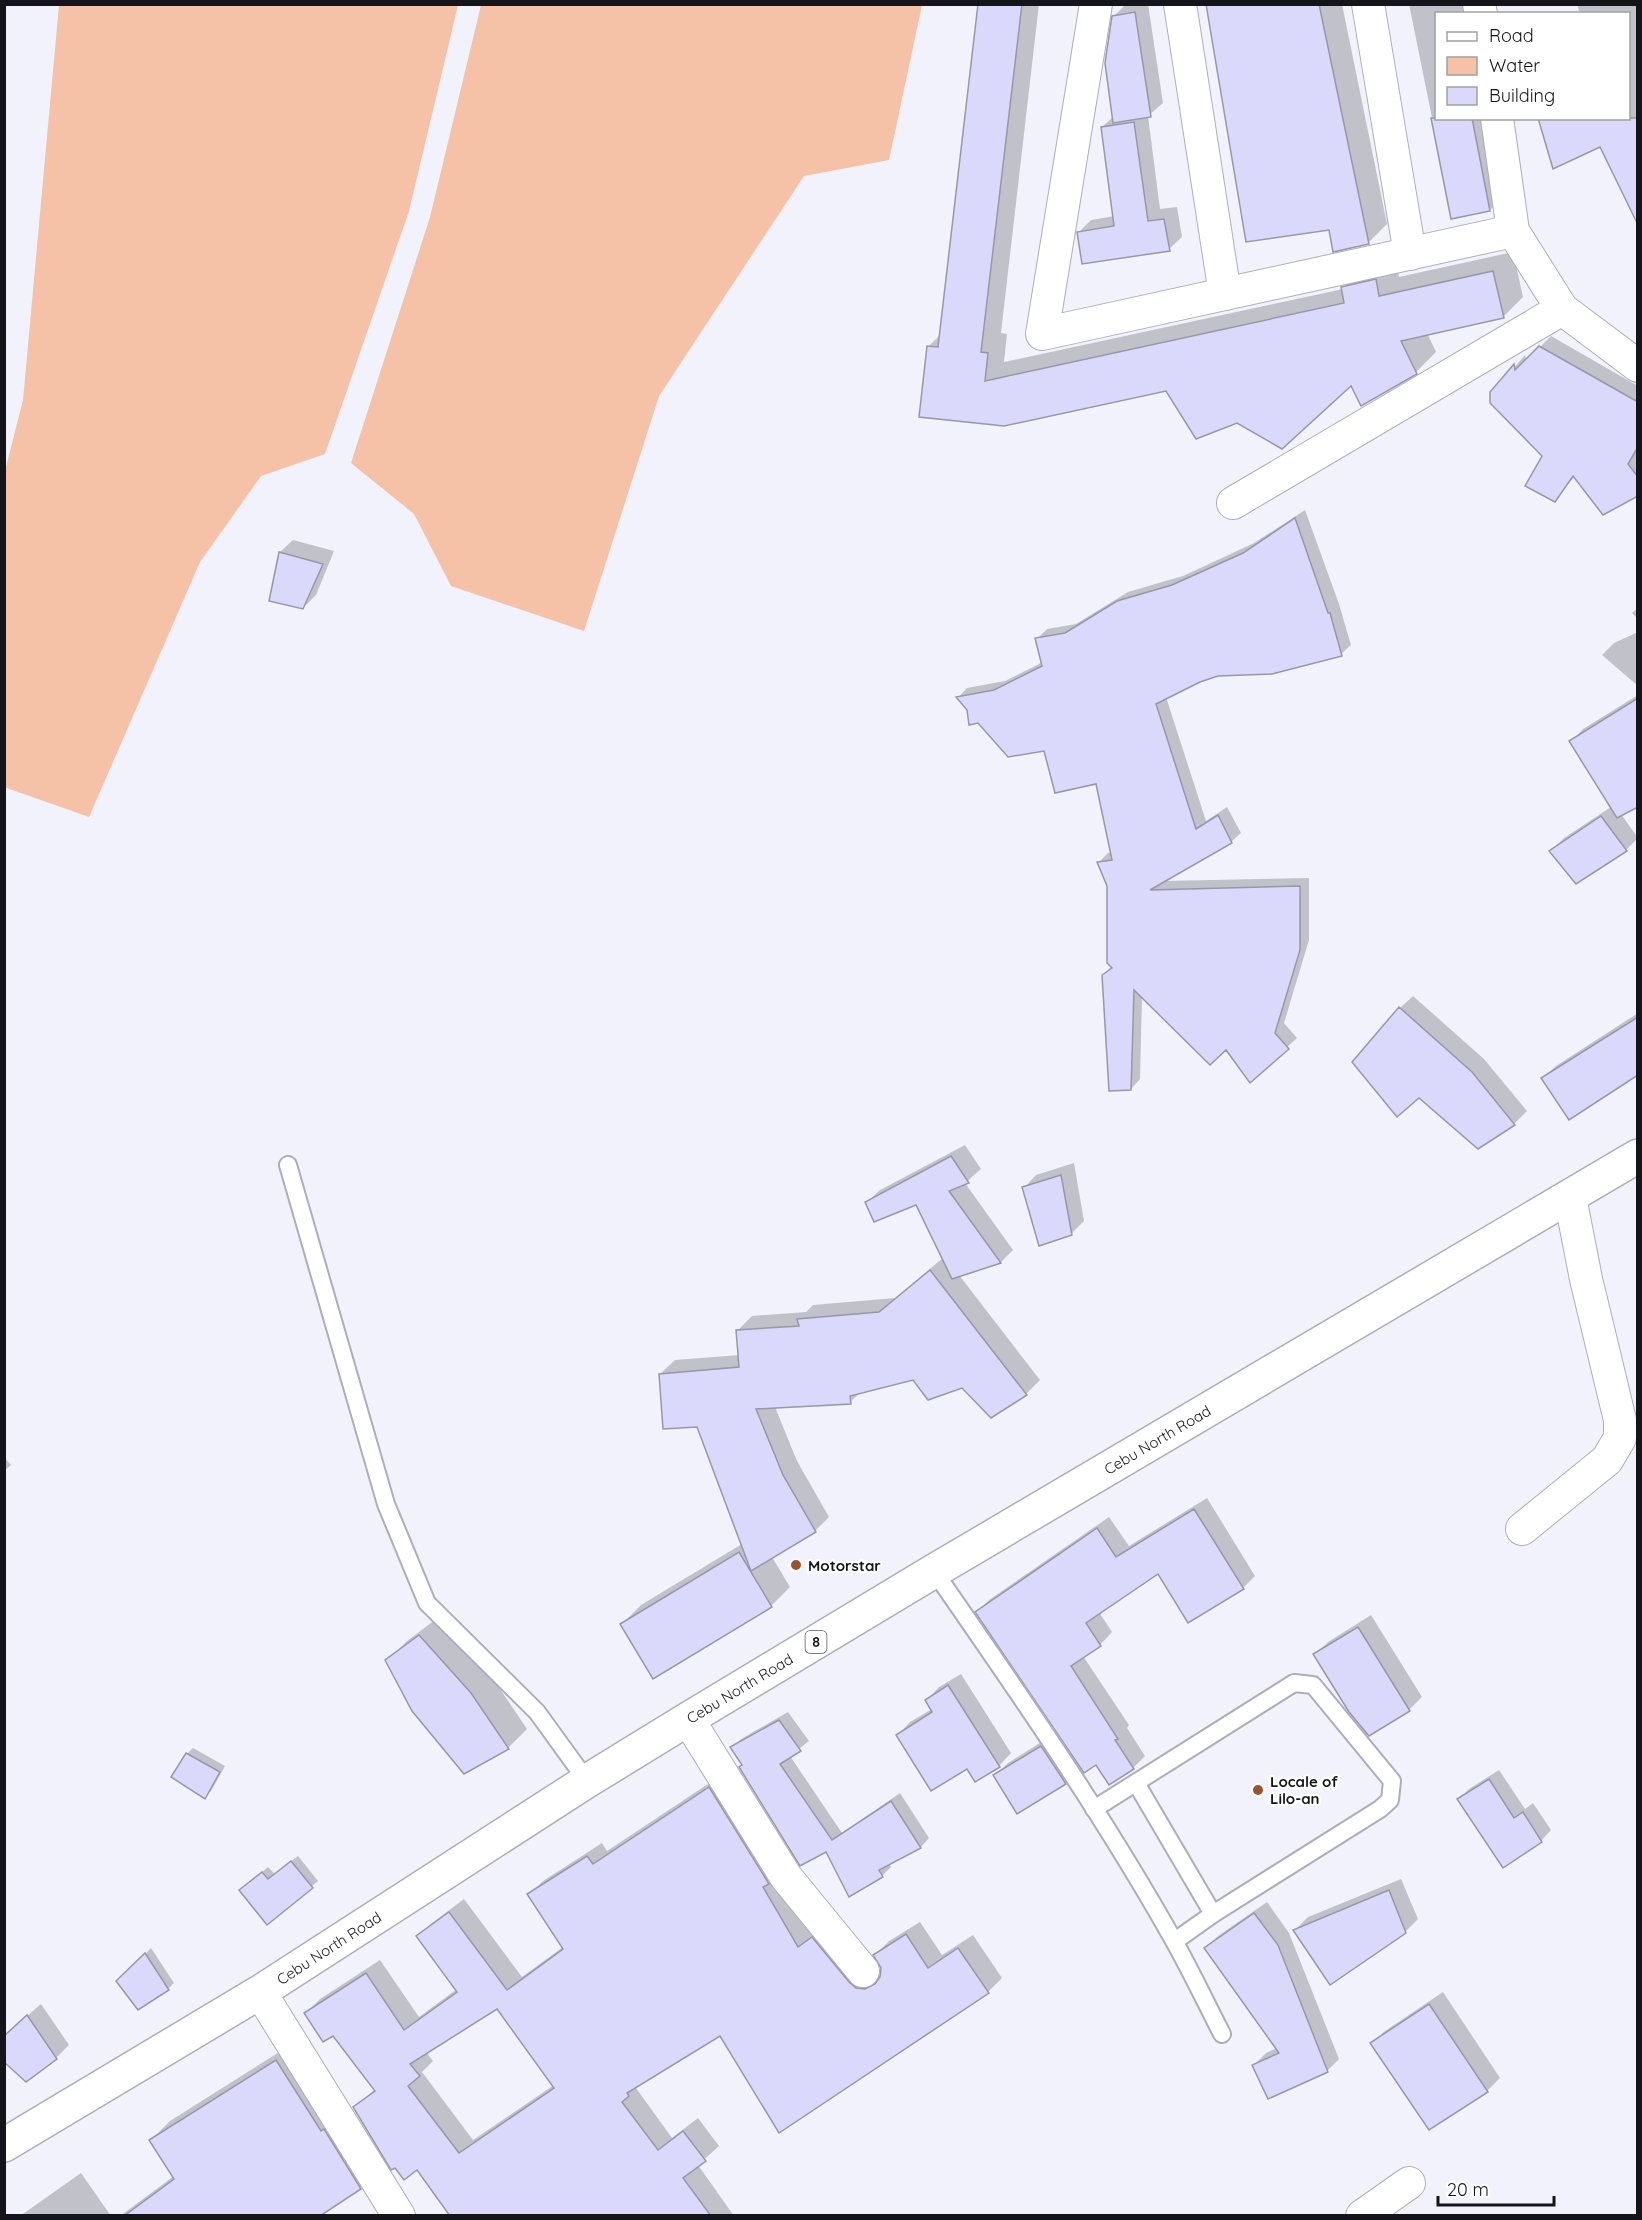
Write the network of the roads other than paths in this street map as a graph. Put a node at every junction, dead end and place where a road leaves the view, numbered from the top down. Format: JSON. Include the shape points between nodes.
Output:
{"nodes":[{"id":1,"x":1096,"y":4,"type":"edge"},
{"id":2,"x":1180,"y":4,"type":"edge"},
{"id":3,"x":1368,"y":4,"type":"edge"},
{"id":4,"x":1497,"y":120,"type":"edge"},
{"id":5,"x":1513,"y":231,"type":"junction"},
{"id":6,"x":1410,"y":254,"type":"junction"},
{"id":7,"x":1226,"y":294,"type":"junction"},
{"id":8,"x":1562,"y":309,"type":"junction"},
{"id":9,"x":1638,"y":366,"type":"edge"},
{"id":10,"x":1233,"y":503,"type":"dead end"},
{"id":11,"x":1638,"y":1156,"type":"edge"},
{"id":12,"x":288,"y":1165,"type":"dead end"},
{"id":13,"x":1570,"y":1197,"type":"junction"},
{"id":14,"x":1522,"y":1529,"type":"dead end"},
{"id":15,"x":934,"y":1571,"type":"junction"},
{"id":16,"x":688,"y":1719,"type":"junction"},
{"id":17,"x":587,"y":1780,"type":"junction"},
{"id":18,"x":1136,"y":1783,"type":"junction"},
{"id":19,"x":1094,"y":1809,"type":"junction"},
{"id":20,"x":1213,"y":1914,"type":"junction"},
{"id":21,"x":1174,"y":1941,"type":"junction"},
{"id":22,"x":863,"y":1971,"type":"dead end"},
{"id":23,"x":260,"y":1992,"type":"junction"},
{"id":24,"x":1222,"y":2034,"type":"dead end"},
{"id":25,"x":4,"y":2145,"type":"edge"},
{"id":26,"x":1408,"y":2183,"type":"dead end"},
{"id":27,"x":399,"y":2216,"type":"edge"},
{"id":28,"x":1362,"y":2216,"type":"edge"}],
"edges":[{"from":1,"to":7,"type":"street","via":[[1042,334]]},
{"from":2,"to":7,"type":"street"},
{"from":3,"to":6,"type":"street"},
{"from":4,"to":5,"type":"street"},
{"from":5,"to":6,"type":"street"},
{"from":5,"to":8,"type":"street"},
{"from":6,"to":7,"type":"street"},
{"from":8,"to":9,"type":"street"},
{"from":8,"to":10,"type":"street"},
{"from":11,"to":13,"type":"main road","name":"Cebu North Road","number":"8"},
{"from":12,"to":17,"type":"lane","via":[[386,1504],[427,1603],[537,1712]]},
{"from":13,"to":14,"type":"street","via":[[1620,1420],[1620,1438],[1607,1460]]},
{"from":13,"to":15,"type":"main road","name":"Cebu North Road","number":"8"},
{"from":15,"to":16,"type":"main road","name":"Cebu North Road","number":"8"},
{"from":15,"to":19,"type":"lane"},
{"from":16,"to":17,"type":"main road","name":"Cebu North Road","number":"8"},
{"from":16,"to":22,"type":"street","via":[[786,1877]]},
{"from":17,"to":23,"type":"main road","name":"Cebu North Road","number":"8"},
{"from":18,"to":19,"type":"lane"},
{"from":18,"to":20,"type":"lane"},
{"from":18,"to":20,"type":"lane","via":[[1294,1683],[1313,1685],[1392,1780],[1390,1800],[1380,1809]]},
{"from":19,"to":21,"type":"lane"},
{"from":20,"to":21,"type":"lane"},
{"from":21,"to":24,"type":"lane"},
{"from":23,"to":25,"type":"main road","name":"Cebu North Road","number":"8"},
{"from":23,"to":27,"type":"street"},
{"from":26,"to":28,"type":"street"}]}
